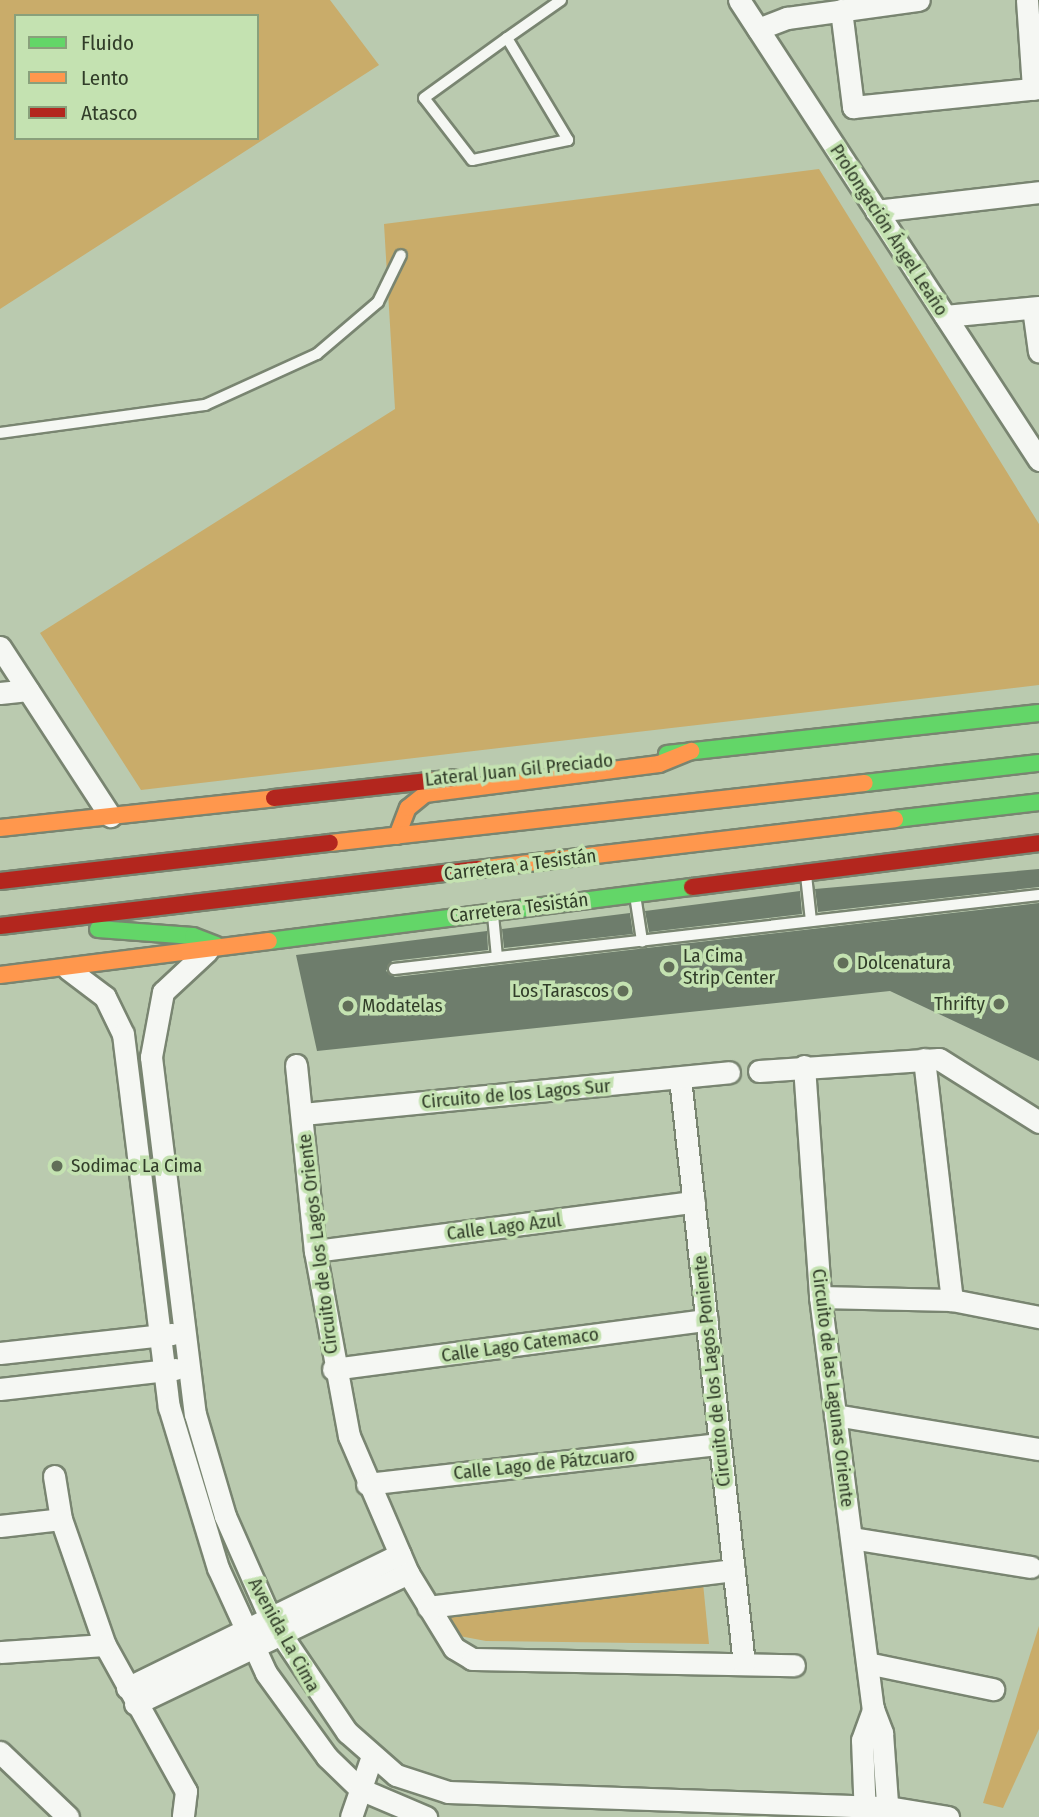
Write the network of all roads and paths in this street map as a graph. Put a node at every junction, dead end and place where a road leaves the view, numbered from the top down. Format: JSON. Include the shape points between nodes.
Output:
{"nodes":[{"id":1,"x":561,"y":0,"type":"edge"},
{"id":2,"x":739,"y":0,"type":"edge"},
{"id":3,"x":919,"y":0,"type":"edge"},
{"id":4,"x":1027,"y":0,"type":"edge"},
{"id":5,"x":546,"y":4,"type":"edge"},
{"id":6,"x":841,"y":10,"type":"junction"},
{"id":7,"x":758,"y":29,"type":"junction"},
{"id":8,"x":507,"y":38,"type":"junction"},
{"id":9,"x":1036,"y":89,"type":"edge"},
{"id":10,"x":1039,"y":192,"type":"edge"},
{"id":11,"x":876,"y":211,"type":"junction"},
{"id":12,"x":401,"y":255,"type":"dead end"},
{"id":13,"x":1036,"y":307,"type":"edge"},
{"id":14,"x":945,"y":316,"type":"junction"},
{"id":15,"x":1039,"y":352,"type":"edge"},
{"id":16,"x":0,"y":433,"type":"edge"},
{"id":17,"x":1039,"y":460,"type":"edge"},
{"id":18,"x":0,"y":647,"type":"edge"},
{"id":19,"x":28,"y":690,"type":"junction"},
{"id":20,"x":0,"y":693,"type":"edge"},
{"id":21,"x":1039,"y":713,"type":"edge"},
{"id":22,"x":691,"y":751,"type":"junction"},
{"id":23,"x":1039,"y":763,"type":"edge"},
{"id":24,"x":1039,"y":802,"type":"edge"},
{"id":25,"x":110,"y":816,"type":"junction"},
{"id":26,"x":0,"y":828,"type":"edge"},
{"id":27,"x":397,"y":835,"type":"junction"},
{"id":28,"x":1039,"y":843,"type":"edge"},
{"id":29,"x":806,"y":872,"type":"junction"},
{"id":30,"x":0,"y":881,"type":"edge"},
{"id":31,"x":635,"y":894,"type":"junction"},
{"id":32,"x":1039,"y":895,"type":"edge"},
{"id":33,"x":492,"y":912,"type":"junction"},
{"id":34,"x":811,"y":921,"type":"junction"},
{"id":35,"x":40,"y":922,"type":"junction"},
{"id":36,"x":0,"y":926,"type":"edge"},
{"id":37,"x":642,"y":940,"type":"junction"},
{"id":38,"x":216,"y":945,"type":"junction"},
{"id":39,"x":498,"y":957,"type":"junction"},
{"id":40,"x":68,"y":969,"type":"junction"},
{"id":41,"x":394,"y":969,"type":"dead end"},
{"id":42,"x":0,"y":975,"type":"edge"},
{"id":43,"x":924,"y":1059,"type":"junction"},
{"id":44,"x":296,"y":1065,"type":"dead end"},
{"id":45,"x":804,"y":1066,"type":"junction"},
{"id":46,"x":759,"y":1071,"type":"dead end"},
{"id":47,"x":729,"y":1072,"type":"dead end"},
{"id":48,"x":680,"y":1078,"type":"junction"},
{"id":49,"x":154,"y":1087,"type":"junction"},
{"id":50,"x":130,"y":1092,"type":"junction"},
{"id":51,"x":303,"y":1114,"type":"junction"},
{"id":52,"x":1039,"y":1122,"type":"edge"},
{"id":53,"x":694,"y":1202,"type":"junction"},
{"id":54,"x":315,"y":1251,"type":"junction"},
{"id":55,"x":820,"y":1297,"type":"junction"},
{"id":56,"x":952,"y":1300,"type":"junction"},
{"id":57,"x":1039,"y":1317,"type":"edge"},
{"id":58,"x":707,"y":1320,"type":"junction"},
{"id":59,"x":181,"y":1333,"type":"junction"},
{"id":60,"x":158,"y":1335,"type":"junction"},
{"id":61,"x":0,"y":1353,"type":"edge"},
{"id":62,"x":187,"y":1368,"type":"junction"},
{"id":63,"x":333,"y":1369,"type":"junction"},
{"id":64,"x":163,"y":1371,"type":"junction"},
{"id":65,"x":0,"y":1389,"type":"edge"},
{"id":66,"x":835,"y":1415,"type":"junction"},
{"id":67,"x":720,"y":1444,"type":"junction"},
{"id":68,"x":1039,"y":1449,"type":"edge"},
{"id":69,"x":54,"y":1476,"type":"dead end"},
{"id":70,"x":367,"y":1484,"type":"junction"},
{"id":71,"x":61,"y":1519,"type":"junction"},
{"id":72,"x":0,"y":1526,"type":"edge"},
{"id":73,"x":852,"y":1538,"type":"junction"},
{"id":74,"x":404,"y":1564,"type":"junction"},
{"id":75,"x":1031,"y":1567,"type":"dead end"},
{"id":76,"x":734,"y":1570,"type":"junction"},
{"id":77,"x":428,"y":1607,"type":"junction"},
{"id":78,"x":275,"y":1626,"type":"junction"},
{"id":79,"x":249,"y":1639,"type":"junction"},
{"id":80,"x":104,"y":1645,"type":"junction"},
{"id":81,"x":0,"y":1652,"type":"edge"},
{"id":82,"x":867,"y":1663,"type":"junction"},
{"id":83,"x":744,"y":1664,"type":"junction"},
{"id":84,"x":794,"y":1665,"type":"dead end"},
{"id":85,"x":993,"y":1689,"type":"dead end"},
{"id":86,"x":131,"y":1696,"type":"junction"},
{"id":87,"x":873,"y":1709,"type":"junction"},
{"id":88,"x":0,"y":1752,"type":"edge"},
{"id":89,"x":379,"y":1764,"type":"junction"},
{"id":90,"x":369,"y":1801,"type":"edge"},
{"id":91,"x":864,"y":1812,"type":"edge"},
{"id":92,"x":888,"y":1812,"type":"edge"},
{"id":93,"x":68,"y":1817,"type":"edge"},
{"id":94,"x":183,"y":1817,"type":"edge"},
{"id":95,"x":351,"y":1817,"type":"edge"},
{"id":96,"x":426,"y":1817,"type":"edge"},
{"id":97,"x":948,"y":1817,"type":"edge"}],
"edges":[{"from":1,"to":5,"type":"lane"},
{"from":2,"to":7,"type":"street","name":"Prolongación Ángel Leaño"},
{"from":3,"to":6,"type":"street"},
{"from":4,"to":9,"type":"street"},
{"from":5,"to":8,"type":"lane"},
{"from":6,"to":7,"type":"street"},
{"from":6,"to":9,"type":"street","via":[[852,107]]},
{"from":7,"to":11,"type":"street","name":"Prolongación Ángel Leaño"},
{"from":8,"to":8,"type":"lane","via":[[568,140],[472,160],[424,98]]},
{"from":10,"to":11,"type":"street"},
{"from":11,"to":14,"type":"street","name":"Prolongación Ángel Leaño"},
{"from":12,"to":16,"type":"lane","via":[[378,302],[317,354],[205,405]]},
{"from":13,"to":14,"type":"street"},
{"from":13,"to":15,"type":"street"},
{"from":14,"to":17,"type":"street","name":"Prolongación Ángel Leaño"},
{"from":18,"to":19,"type":"street"},
{"from":19,"to":20,"type":"street"},
{"from":19,"to":25,"type":"street"},
{"from":21,"to":22,"type":"main road","name":"Lateral Juan Gil Preciado"},
{"from":22,"to":25,"type":"main road","name":"Lateral Juan Gil Preciado"},
{"from":22,"to":27,"type":"main road","via":[[659,764],[425,794],[408,808]]},
{"from":23,"to":27,"type":"main road"},
{"from":24,"to":35,"type":"main road","name":"Carretera a Tesistán"},
{"from":25,"to":26,"type":"main road","name":"Lateral Juan Gil Preciado"},
{"from":27,"to":30,"type":"main road"},
{"from":28,"to":29,"type":"main road","name":"Carretera Tesistán"},
{"from":29,"to":31,"type":"main road","name":"Carretera Tesistán"},
{"from":29,"to":34,"type":"lane"},
{"from":31,"to":33,"type":"main road","name":"Carretera Tesistán"},
{"from":31,"to":37,"type":"lane"},
{"from":32,"to":34,"type":"lane"},
{"from":33,"to":38,"type":"main road","name":"Carretera Tesistán"},
{"from":33,"to":39,"type":"lane"},
{"from":34,"to":37,"type":"lane"},
{"from":35,"to":36,"type":"main road","name":"Carretera a Tesistán"},
{"from":35,"to":38,"type":"main road","via":[[193,936]]},
{"from":37,"to":39,"type":"lane"},
{"from":38,"to":40,"type":"main road","name":"Carretera Tesistán"},
{"from":38,"to":49,"type":"street","name":"Avenida La Cima","via":[[180,970],[163,992],[152,1040]]},
{"from":39,"to":41,"type":"lane"},
{"from":40,"to":42,"type":"main road","name":"Carretera Tesistán"},
{"from":40,"to":50,"type":"street","name":"Avenida La Cima","via":[[87,978],[116,1015]]},
{"from":43,"to":45,"type":"street"},
{"from":43,"to":52,"type":"street","via":[[939,1059]]},
{"from":43,"to":56,"type":"street"},
{"from":44,"to":51,"type":"street","name":"Circuito de los Lagos Oriente"},
{"from":45,"to":46,"type":"street"},
{"from":45,"to":55,"type":"street","name":"Circuito de las Lagunas Oriente"},
{"from":47,"to":48,"type":"street","name":"Circuito de los Lagos Sur"},
{"from":48,"to":51,"type":"street","name":"Circuito de los Lagos Sur"},
{"from":48,"to":53,"type":"street","name":"Circuito de los Lagos Poniente"},
{"from":49,"to":50,"type":"street"},
{"from":49,"to":59,"type":"street","name":"Avenida La Cima"},
{"from":50,"to":60,"type":"street","name":"Avenida La Cima"},
{"from":51,"to":54,"type":"street","name":"Circuito de los Lagos Oriente"},
{"from":53,"to":54,"type":"street","name":"Calle Lago Azul"},
{"from":53,"to":58,"type":"street","name":"Circuito de los Lagos Poniente"},
{"from":54,"to":63,"type":"street","name":"Circuito de los Lagos Oriente"},
{"from":55,"to":56,"type":"street"},
{"from":55,"to":66,"type":"street","name":"Circuito de las Lagunas Oriente"},
{"from":56,"to":57,"type":"street"},
{"from":58,"to":63,"type":"street","name":"Calle Lago Catemaco"},
{"from":58,"to":67,"type":"street","name":"Circuito de los Lagos Poniente"},
{"from":59,"to":60,"type":"street"},
{"from":59,"to":62,"type":"street","name":"Avenida La Cima"},
{"from":60,"to":61,"type":"street"},
{"from":60,"to":64,"type":"street","name":"Avenida La Cima"},
{"from":62,"to":64,"type":"street"},
{"from":62,"to":78,"type":"street","name":"Avenida La Cima","via":[[225,1516]]},
{"from":63,"to":70,"type":"street","name":"Circuito de los Lagos Oriente"},
{"from":64,"to":65,"type":"street"},
{"from":64,"to":79,"type":"street","name":"Avenida La Cima","via":[[198,1514]]},
{"from":66,"to":68,"type":"street"},
{"from":66,"to":73,"type":"street","name":"Circuito de las Lagunas Oriente"},
{"from":67,"to":70,"type":"street","name":"Calle Lago de Pátzcuaro"},
{"from":67,"to":76,"type":"street","name":"Circuito de los Lagos Poniente"},
{"from":69,"to":71,"type":"street"},
{"from":70,"to":74,"type":"street","name":"Circuito de los Lagos Oriente"},
{"from":71,"to":72,"type":"street"},
{"from":71,"to":80,"type":"street"},
{"from":73,"to":75,"type":"street"},
{"from":73,"to":82,"type":"street","name":"Circuito de las Lagunas Oriente"},
{"from":74,"to":77,"type":"street","name":"Circuito de los Lagos Oriente"},
{"from":74,"to":78,"type":"street"},
{"from":76,"to":77,"type":"street"},
{"from":76,"to":83,"type":"street","name":"Circuito de los Lagos Poniente"},
{"from":77,"to":83,"type":"street","name":"Circuito de los Lagos Oriente","via":[[454,1648],[472,1659]]},
{"from":78,"to":79,"type":"street"},
{"from":78,"to":89,"type":"street","name":"Avenida La Cima","via":[[318,1697]]},
{"from":79,"to":86,"type":"street"},
{"from":79,"to":90,"type":"street","name":"Avenida La Cima","via":[[299,1721]]},
{"from":80,"to":81,"type":"street"},
{"from":80,"to":86,"type":"street"},
{"from":82,"to":85,"type":"street"},
{"from":82,"to":87,"type":"street","name":"Circuito de las Lagunas Oriente"},
{"from":83,"to":84,"type":"street"},
{"from":86,"to":94,"type":"street","via":[[186,1791]]},
{"from":87,"to":91,"type":"street","name":"Circuito de las Lagunas Oriente","via":[[862,1740]]},
{"from":87,"to":92,"type":"street","name":"Circuito de las Lagunas Oriente","via":[[882,1733]]},
{"from":88,"to":93,"type":"street"},
{"from":89,"to":90,"type":"street"},
{"from":89,"to":91,"type":"street","name":"Avenida La Cima","via":[[432,1788],[483,1796]]},
{"from":90,"to":95,"type":"street"},
{"from":90,"to":96,"type":"street","name":"Avenida La Cima"},
{"from":91,"to":92,"type":"street","name":"Avenida La Cima"},
{"from":92,"to":97,"type":"street","name":"Avenida La Cima"}]}
